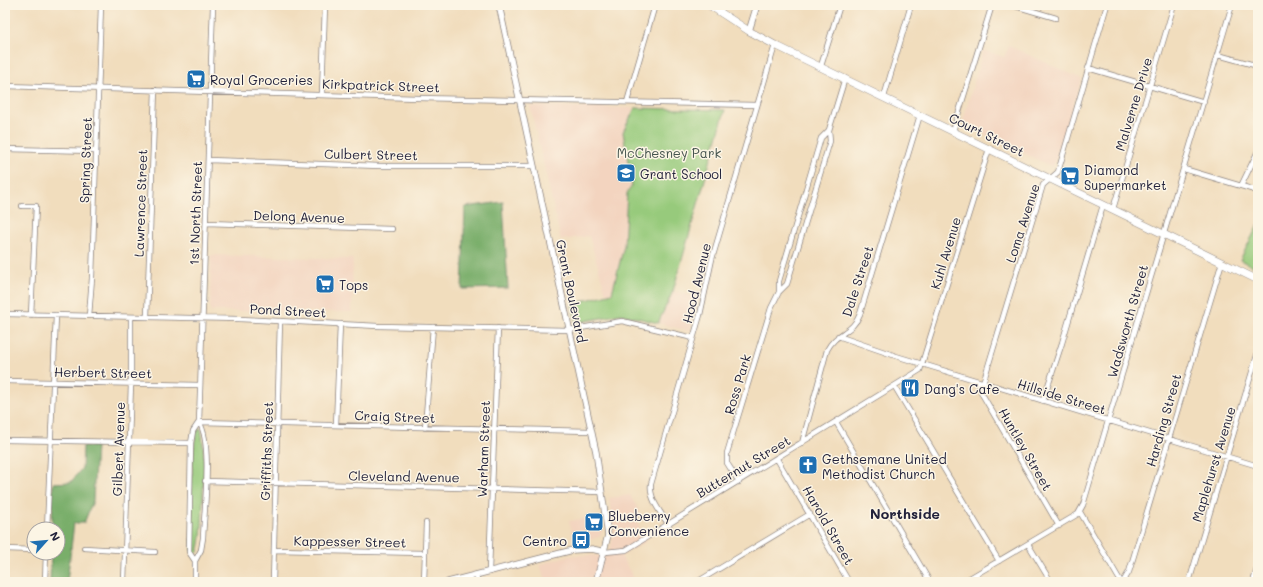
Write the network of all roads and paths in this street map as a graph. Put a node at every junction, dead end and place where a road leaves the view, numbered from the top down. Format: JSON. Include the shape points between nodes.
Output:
{"nodes":[{"id":1,"x":101,"y":5,"type":"edge"},
{"id":2,"x":213,"y":5,"type":"edge"},
{"id":3,"x":324,"y":5,"type":"edge"},
{"id":4,"x":499,"y":5,"type":"edge"},
{"id":5,"x":655,"y":5,"type":"edge"},
{"id":6,"x":709,"y":5,"type":"edge"},
{"id":7,"x":757,"y":5,"type":"edge"},
{"id":8,"x":840,"y":5,"type":"edge"},
{"id":9,"x":911,"y":5,"type":"edge"},
{"id":10,"x":992,"y":5,"type":"edge"},
{"id":11,"x":1012,"y":5,"type":"edge"},
{"id":12,"x":1107,"y":5,"type":"edge"},
{"id":13,"x":1174,"y":5,"type":"edge"},
{"id":14,"x":1232,"y":5,"type":"edge"},
{"id":15,"x":1056,"y":18,"type":"dead end"},
{"id":16,"x":749,"y":31,"type":"junction"},
{"id":17,"x":776,"y":44,"type":"junction"},
{"id":18,"x":1218,"y":55,"type":"junction"},
{"id":19,"x":821,"y":66,"type":"junction"},
{"id":20,"x":1258,"y":66,"type":"edge"},
{"id":21,"x":1088,"y":68,"type":"junction"},
{"id":22,"x":845,"y":78,"type":"junction"},
{"id":23,"x":5,"y":86,"type":"edge"},
{"id":24,"x":1150,"y":86,"type":"junction"},
{"id":25,"x":98,"y":89,"type":"junction"},
{"id":26,"x":155,"y":90,"type":"junction"},
{"id":27,"x":210,"y":92,"type":"junction"},
{"id":28,"x":322,"y":94,"type":"junction"},
{"id":29,"x":884,"y":97,"type":"junction"},
{"id":30,"x":520,"y":100,"type":"junction"},
{"id":31,"x":627,"y":102,"type":"junction"},
{"id":32,"x":1204,"y":102,"type":"junction"},
{"id":33,"x":757,"y":105,"type":"junction"},
{"id":34,"x":920,"y":115,"type":"junction"},
{"id":35,"x":829,"y":130,"type":"junction"},
{"id":36,"x":953,"y":131,"type":"junction"},
{"id":37,"x":5,"y":149,"type":"edge"},
{"id":38,"x":990,"y":149,"type":"junction"},
{"id":39,"x":96,"y":151,"type":"junction"},
{"id":40,"x":1258,"y":152,"type":"edge"},
{"id":41,"x":208,"y":160,"type":"junction"},
{"id":42,"x":534,"y":166,"type":"junction"},
{"id":43,"x":1184,"y":169,"type":"junction"},
{"id":44,"x":1050,"y":178,"type":"junction"},
{"id":45,"x":1241,"y":186,"type":"junction"},
{"id":46,"x":1258,"y":191,"type":"edge"},
{"id":47,"x":1103,"y":205,"type":"junction"},
{"id":48,"x":22,"y":206,"type":"dead end"},
{"id":49,"x":1113,"y":210,"type":"junction"},
{"id":50,"x":206,"y":224,"type":"junction"},
{"id":51,"x":392,"y":229,"type":"dead end"},
{"id":52,"x":1164,"y":234,"type":"junction"},
{"id":53,"x":1222,"y":262,"type":"junction"},
{"id":54,"x":1258,"y":280,"type":"edge"},
{"id":55,"x":779,"y":292,"type":"junction"},
{"id":56,"x":5,"y":314,"type":"edge"},
{"id":57,"x":31,"y":315,"type":"junction"},
{"id":58,"x":56,"y":315,"type":"junction"},
{"id":59,"x":89,"y":316,"type":"junction"},
{"id":60,"x":131,"y":317,"type":"junction"},
{"id":61,"x":146,"y":317,"type":"junction"},
{"id":62,"x":203,"y":318,"type":"junction"},
{"id":63,"x":280,"y":321,"type":"junction"},
{"id":64,"x":340,"y":324,"type":"junction"},
{"id":65,"x":433,"y":327,"type":"junction"},
{"id":66,"x":498,"y":328,"type":"junction"},
{"id":67,"x":569,"y":330,"type":"junction"},
{"id":68,"x":838,"y":336,"type":"junction"},
{"id":69,"x":693,"y":338,"type":"junction"},
{"id":70,"x":1258,"y":352,"type":"edge"},
{"id":71,"x":923,"y":364,"type":"junction"},
{"id":72,"x":5,"y":381,"type":"edge"},
{"id":73,"x":54,"y":382,"type":"junction"},
{"id":74,"x":980,"y":382,"type":"junction"},
{"id":75,"x":131,"y":384,"type":"junction"},
{"id":76,"x":200,"y":385,"type":"junction"},
{"id":77,"x":895,"y":387,"type":"junction"},
{"id":78,"x":1043,"y":401,"type":"junction"},
{"id":79,"x":1109,"y":421,"type":"junction"},
{"id":80,"x":199,"y":422,"type":"junction"},
{"id":81,"x":836,"y":422,"type":"junction"},
{"id":82,"x":279,"y":424,"type":"junction"},
{"id":83,"x":336,"y":425,"type":"junction"},
{"id":84,"x":425,"y":428,"type":"junction"},
{"id":85,"x":494,"y":430,"type":"junction"},
{"id":86,"x":591,"y":430,"type":"junction"},
{"id":87,"x":1168,"y":439,"type":"junction"},
{"id":88,"x":5,"y":440,"type":"edge"},
{"id":89,"x":51,"y":441,"type":"junction"},
{"id":90,"x":129,"y":443,"type":"junction"},
{"id":91,"x":191,"y":443,"type":"junction"},
{"id":92,"x":802,"y":443,"type":"junction"},
{"id":93,"x":1227,"y":457,"type":"junction"},
{"id":94,"x":777,"y":459,"type":"junction"},
{"id":95,"x":1258,"y":466,"type":"edge"},
{"id":96,"x":206,"y":481,"type":"junction"},
{"id":97,"x":739,"y":482,"type":"junction"},
{"id":98,"x":276,"y":484,"type":"junction"},
{"id":99,"x":492,"y":490,"type":"junction"},
{"id":100,"x":602,"y":492,"type":"junction"},
{"id":101,"x":1080,"y":512,"type":"junction"},
{"id":102,"x":810,"y":514,"type":"junction"},
{"id":103,"x":47,"y":521,"type":"edge"},
{"id":104,"x":426,"y":523,"type":"dead end"},
{"id":105,"x":669,"y":525,"type":"junction"},
{"id":106,"x":1059,"y":526,"type":"junction"},
{"id":107,"x":1028,"y":544,"type":"junction"},
{"id":108,"x":84,"y":548,"type":"dead end"},
{"id":109,"x":5,"y":549,"type":"edge"},
{"id":110,"x":26,"y":550,"type":"edge"},
{"id":111,"x":125,"y":550,"type":"junction"},
{"id":112,"x":274,"y":550,"type":"junction"},
{"id":113,"x":154,"y":552,"type":"dead end"},
{"id":114,"x":605,"y":552,"type":"junction"},
{"id":115,"x":425,"y":553,"type":"junction"},
{"id":116,"x":46,"y":561,"type":"edge"},
{"id":117,"x":999,"y":561,"type":"junction"},
{"id":118,"x":195,"y":562,"type":"junction"},
{"id":119,"x":1258,"y":566,"type":"edge"},
{"id":120,"x":489,"y":571,"type":"junction"},
{"id":121,"x":475,"y":575,"type":"junction"},
{"id":122,"x":46,"y":582,"type":"edge"},
{"id":123,"x":124,"y":582,"type":"edge"},
{"id":124,"x":195,"y":582,"type":"edge"},
{"id":125,"x":273,"y":582,"type":"edge"},
{"id":126,"x":424,"y":582,"type":"edge"},
{"id":127,"x":448,"y":582,"type":"edge"},
{"id":128,"x":479,"y":582,"type":"edge"},
{"id":129,"x":596,"y":582,"type":"edge"},
{"id":130,"x":698,"y":582,"type":"edge"},
{"id":131,"x":849,"y":582,"type":"edge"},
{"id":132,"x":930,"y":582,"type":"edge"},
{"id":133,"x":963,"y":582,"type":"edge"},
{"id":134,"x":1051,"y":582,"type":"edge"},
{"id":135,"x":1122,"y":582,"type":"edge"},
{"id":136,"x":1189,"y":582,"type":"edge"},
{"id":137,"x":1253,"y":582,"type":"edge"}],
"edges":[{"from":1,"to":25,"type":"street","name":"Spring Street"},
{"from":2,"to":27,"type":"street","name":"1st North Street"},
{"from":3,"to":28,"type":"street"},
{"from":4,"to":30,"type":"street","name":"Grant Boulevard"},
{"from":5,"to":31,"type":"street"},
{"from":6,"to":16,"type":"main road","name":"Court Street"},
{"from":7,"to":16,"type":"street"},
{"from":8,"to":19,"type":"street"},
{"from":9,"to":29,"type":"street"},
{"from":10,"to":36,"type":"street"},
{"from":11,"to":15,"type":"street"},
{"from":12,"to":21,"type":"street","name":"Loma Avenue"},
{"from":13,"to":24,"type":"street","name":"Malverne Drive"},
{"from":14,"to":18,"type":"street","name":"Wadsworth Street"},
{"from":16,"to":17,"type":"main road","name":"Court Street"},
{"from":17,"to":19,"type":"main road","name":"Court Street"},
{"from":17,"to":33,"type":"street","name":"Hood Avenue"},
{"from":18,"to":20,"type":"street"},
{"from":18,"to":32,"type":"street","name":"Wadsworth Street"},
{"from":19,"to":22,"type":"main road","name":"Court Street"},
{"from":21,"to":24,"type":"street"},
{"from":21,"to":44,"type":"street","name":"Loma Avenue","via":[[1058,172]]},
{"from":22,"to":29,"type":"main road","name":"Court Street"},
{"from":22,"to":35,"type":"street","name":"Ross Park"},
{"from":23,"to":25,"type":"street","name":"Kirkpatrick Street"},
{"from":24,"to":32,"type":"street"},
{"from":24,"to":49,"type":"street","name":"Malverne Drive"},
{"from":25,"to":26,"type":"street","name":"Kirkpatrick Street"},
{"from":25,"to":39,"type":"street","name":"Spring Street"},
{"from":26,"to":27,"type":"street","name":"Kirkpatrick Street"},
{"from":26,"to":61,"type":"street","name":"Lawrence Street"},
{"from":27,"to":28,"type":"street","name":"Kirkpatrick Street"},
{"from":27,"to":41,"type":"street","name":"1st North Street"},
{"from":28,"to":30,"type":"street","name":"Kirkpatrick Street"},
{"from":29,"to":34,"type":"main road","name":"Court Street"},
{"from":30,"to":31,"type":"street","name":"Kirkpatrick Street"},
{"from":30,"to":42,"type":"street","name":"Grant Boulevard"},
{"from":31,"to":33,"type":"street","name":"Kirkpatrick Street"},
{"from":32,"to":43,"type":"street","name":"Wadsworth Street"},
{"from":33,"to":69,"type":"street","name":"Hood Avenue","via":[[712,259]]},
{"from":34,"to":36,"type":"main road","name":"Court Street"},
{"from":34,"to":68,"type":"street","name":"Dale Street","via":[[857,323]]},
{"from":35,"to":55,"type":"street","name":"Ross Park","via":[[821,138],[779,281]]},
{"from":35,"to":55,"type":"street","name":"Ross Park","via":[[830,141],[787,284]]},
{"from":36,"to":38,"type":"main road","name":"Court Street"},
{"from":37,"to":39,"type":"street"},
{"from":38,"to":44,"type":"main road","name":"Court Street"},
{"from":38,"to":71,"type":"street","name":"Kuhl Avenue"},
{"from":39,"to":59,"type":"street","name":"Spring Street"},
{"from":40,"to":45,"type":"street"},
{"from":41,"to":42,"type":"street","name":"Culbert Street","via":[[380,166]]},
{"from":41,"to":50,"type":"street","name":"1st North Street"},
{"from":42,"to":67,"type":"street","name":"Grant Boulevard"},
{"from":43,"to":45,"type":"street"},
{"from":43,"to":52,"type":"street","name":"Wadsworth Street"},
{"from":44,"to":47,"type":"main road","name":"Court Street"},
{"from":44,"to":74,"type":"street","name":"Loma Avenue","via":[[1043,185]]},
{"from":45,"to":46,"type":"street"},
{"from":47,"to":49,"type":"main road","name":"Court Street"},
{"from":47,"to":78,"type":"street"},
{"from":48,"to":57,"type":"street","via":[[36,206]]},
{"from":49,"to":52,"type":"main road","name":"Court Street"},
{"from":50,"to":51,"type":"street","name":"Delong Avenue"},
{"from":50,"to":62,"type":"street","name":"1st North Street"},
{"from":52,"to":53,"type":"main road","name":"Court Street"},
{"from":52,"to":79,"type":"street","name":"Wadsworth Street"},
{"from":53,"to":54,"type":"main road","name":"Court Street"},
{"from":53,"to":87,"type":"street","name":"Harding Street"},
{"from":55,"to":97,"type":"street","name":"Ross Park","via":[[771,308],[727,453],[727,463]]},
{"from":56,"to":57,"type":"street","name":"Pond Street"},
{"from":57,"to":58,"type":"street","name":"Pond Street"},
{"from":58,"to":59,"type":"street","name":"Pond Street"},
{"from":58,"to":73,"type":"street"},
{"from":59,"to":60,"type":"street","name":"Pond Street"},
{"from":60,"to":61,"type":"street","name":"Pond Street"},
{"from":60,"to":75,"type":"street","name":"Gilbert Avenue"},
{"from":61,"to":62,"type":"street","name":"Pond Street"},
{"from":62,"to":63,"type":"street","name":"Pond Street"},
{"from":62,"to":76,"type":"street","name":"1st North Street"},
{"from":63,"to":64,"type":"street","name":"Pond Street"},
{"from":63,"to":82,"type":"street","name":"Griffiths Street"},
{"from":64,"to":65,"type":"street","name":"Pond Street"},
{"from":64,"to":83,"type":"street"},
{"from":65,"to":66,"type":"street","name":"Pond Street"},
{"from":65,"to":84,"type":"street"},
{"from":66,"to":67,"type":"street","name":"Pond Street"},
{"from":66,"to":85,"type":"street","name":"Warham Street"},
{"from":67,"to":69,"type":"street","name":"Pond Street","via":[[610,322],[628,322]]},
{"from":67,"to":86,"type":"street","name":"Grant Boulevard"},
{"from":68,"to":71,"type":"street","name":"Hillside Street"},
{"from":68,"to":92,"type":"street","name":"Dale Street","via":[[827,350]]},
{"from":69,"to":105,"type":"street","name":"Hood Avenue","via":[[650,491]]},
{"from":70,"to":93,"type":"street","name":"Maplehurst Avenue"},
{"from":71,"to":74,"type":"street","name":"Hillside Street"},
{"from":71,"to":77,"type":"street","name":"Butternut Street","via":[[917,373]]},
{"from":72,"to":73,"type":"street","name":"Herbert Street"},
{"from":73,"to":75,"type":"street","name":"Herbert Street"},
{"from":73,"to":89,"type":"street"},
{"from":74,"to":78,"type":"street","name":"Hillside Street"},
{"from":74,"to":106,"type":"street","name":"Huntley Street","via":[[982,394]]},
{"from":75,"to":76,"type":"street","name":"Herbert Street"},
{"from":75,"to":90,"type":"street","name":"Gilbert Avenue"},
{"from":76,"to":80,"type":"street","name":"1st North Street"},
{"from":77,"to":81,"type":"street","name":"Butternut Street"},
{"from":77,"to":117,"type":"street"},
{"from":78,"to":79,"type":"street","name":"Hillside Street"},
{"from":79,"to":87,"type":"street","name":"Hillside Street"},
{"from":79,"to":101,"type":"street","name":"Wadsworth Street"},
{"from":80,"to":82,"type":"street","name":"Craig Street"},
{"from":80,"to":91,"type":"street","name":"1st North Street","via":[[193,431]]},
{"from":80,"to":96,"type":"street","name":"1st North Street","via":[[204,429],[206,440]]},
{"from":81,"to":92,"type":"street","name":"Butternut Street"},
{"from":81,"to":132,"type":"street"},
{"from":82,"to":83,"type":"street","name":"Craig Street"},
{"from":82,"to":98,"type":"street","name":"Griffiths Street"},
{"from":83,"to":84,"type":"street","name":"Craig Street"},
{"from":84,"to":85,"type":"street","name":"Craig Street"},
{"from":85,"to":86,"type":"street","name":"Craig Street"},
{"from":85,"to":99,"type":"street","name":"Warham Street"},
{"from":86,"to":100,"type":"street","name":"Grant Boulevard"},
{"from":87,"to":93,"type":"street","name":"Hillside Street"},
{"from":87,"to":135,"type":"street","name":"Harding Street","via":[[1129,572]]},
{"from":88,"to":89,"type":"street"},
{"from":89,"to":90,"type":"street"},
{"from":89,"to":103,"type":"street"},
{"from":90,"to":91,"type":"street"},
{"from":90,"to":111,"type":"street","name":"Gilbert Avenue"},
{"from":91,"to":118,"type":"street","name":"1st North Street","via":[[188,552]]},
{"from":92,"to":94,"type":"street","name":"Butternut Street"},
{"from":93,"to":95,"type":"street","name":"Hillside Street"},
{"from":93,"to":136,"type":"street","name":"Maplehurst Avenue"},
{"from":94,"to":97,"type":"street","name":"Butternut Street"},
{"from":94,"to":102,"type":"street","name":"Harold Street"},
{"from":96,"to":98,"type":"street","name":"Cleveland Avenue"},
{"from":96,"to":118,"type":"street","name":"1st North Street","via":[[203,538]]},
{"from":97,"to":105,"type":"street","name":"Butternut Street"},
{"from":98,"to":99,"type":"street","name":"Cleveland Avenue"},
{"from":98,"to":112,"type":"street","name":"Griffiths Street"},
{"from":99,"to":100,"type":"street","name":"Cleveland Avenue"},
{"from":99,"to":120,"type":"street","name":"Warham Street"},
{"from":100,"to":114,"type":"street","name":"Grant Boulevard","via":[[608,528]]},
{"from":101,"to":106,"type":"street"},
{"from":101,"to":135,"type":"street"},
{"from":102,"to":130,"type":"street"},
{"from":102,"to":131,"type":"street","name":"Harold Street"},
{"from":104,"to":115,"type":"street"},
{"from":105,"to":114,"type":"street","name":"Butternut Street","via":[[626,550]]},
{"from":106,"to":107,"type":"street"},
{"from":107,"to":117,"type":"street"},
{"from":107,"to":134,"type":"street"},
{"from":108,"to":111,"type":"street"},
{"from":109,"to":110,"type":"street"},
{"from":111,"to":113,"type":"street"},
{"from":111,"to":123,"type":"street","name":"Gilbert Avenue"},
{"from":112,"to":115,"type":"street","name":"Kappesser Street"},
{"from":112,"to":125,"type":"street","name":"Griffiths Street"},
{"from":114,"to":120,"type":"street","name":"Butternut Street","via":[[592,549],[573,550]]},
{"from":114,"to":129,"type":"street","name":"Grant Boulevard"},
{"from":115,"to":126,"type":"street"},
{"from":116,"to":122,"type":"street"},
{"from":117,"to":133,"type":"street"},
{"from":118,"to":124,"type":"street","name":"1st North Street"},
{"from":119,"to":137,"type":"street"},
{"from":120,"to":121,"type":"street","name":"Butternut Street"},
{"from":121,"to":127,"type":"street","name":"Butternut Street"},
{"from":121,"to":128,"type":"street"}]}
